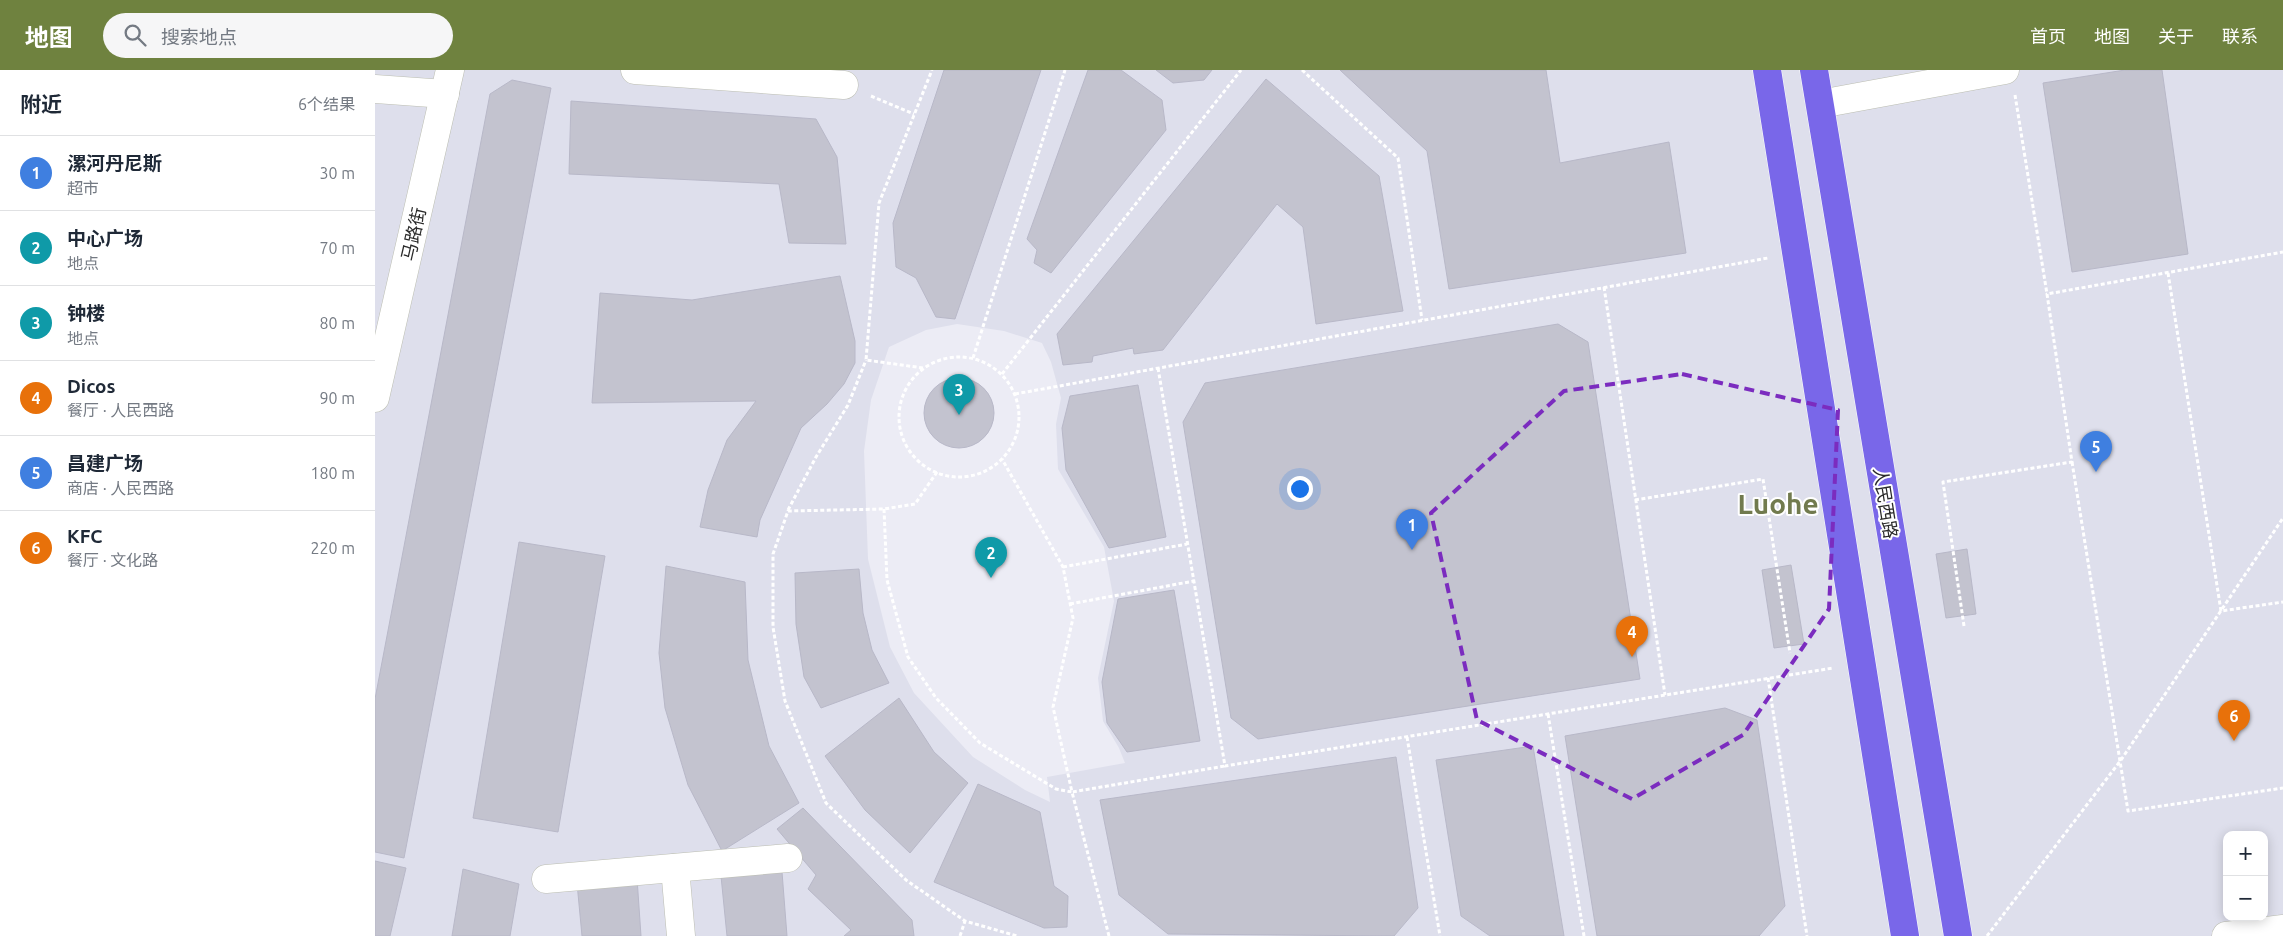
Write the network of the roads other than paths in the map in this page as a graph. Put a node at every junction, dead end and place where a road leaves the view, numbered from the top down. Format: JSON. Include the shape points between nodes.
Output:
{"nodes":[{"id":1,"x":635,"y":70,"type":"edge"},
{"id":2,"x":1767,"y":70,"type":"edge"},
{"id":3,"x":1814,"y":70,"type":"edge"},
{"id":4,"x":2009,"y":80,"type":"edge"},
{"id":5,"x":448,"y":82,"type":"edge"},
{"id":6,"x":844,"y":85,"type":"road end"},
{"id":7,"x":375,"y":89,"type":"edge"},
{"id":8,"x":1820,"y":104,"type":"junction"},
{"id":9,"x":375,"y":398,"type":"edge"},
{"id":10,"x":788,"y":858,"type":"dead end"},
{"id":11,"x":675,"y":868,"type":"junction"},
{"id":12,"x":546,"y":879,"type":"dead end"},
{"id":13,"x":2283,"y":929,"type":"edge"},
{"id":14,"x":681,"y":936,"type":"edge"},
{"id":15,"x":1905,"y":936,"type":"edge"},
{"id":16,"x":1958,"y":936,"type":"edge"},
{"id":17,"x":2226,"y":936,"type":"edge"}],
"edges":[{"from":1,"to":6,"type":"street"},
{"from":2,"to":15,"type":"main road"},
{"from":3,"to":8,"type":"main road","name":"人民西路"},
{"from":4,"to":8,"type":"street"},
{"from":5,"to":7,"type":"street"},
{"from":5,"to":9,"type":"street","name":"马路街"},
{"from":8,"to":16,"type":"main road","name":"人民西路"},
{"from":10,"to":11,"type":"street"},
{"from":11,"to":12,"type":"street"},
{"from":11,"to":14,"type":"street"},
{"from":13,"to":17,"type":"street"}]}
